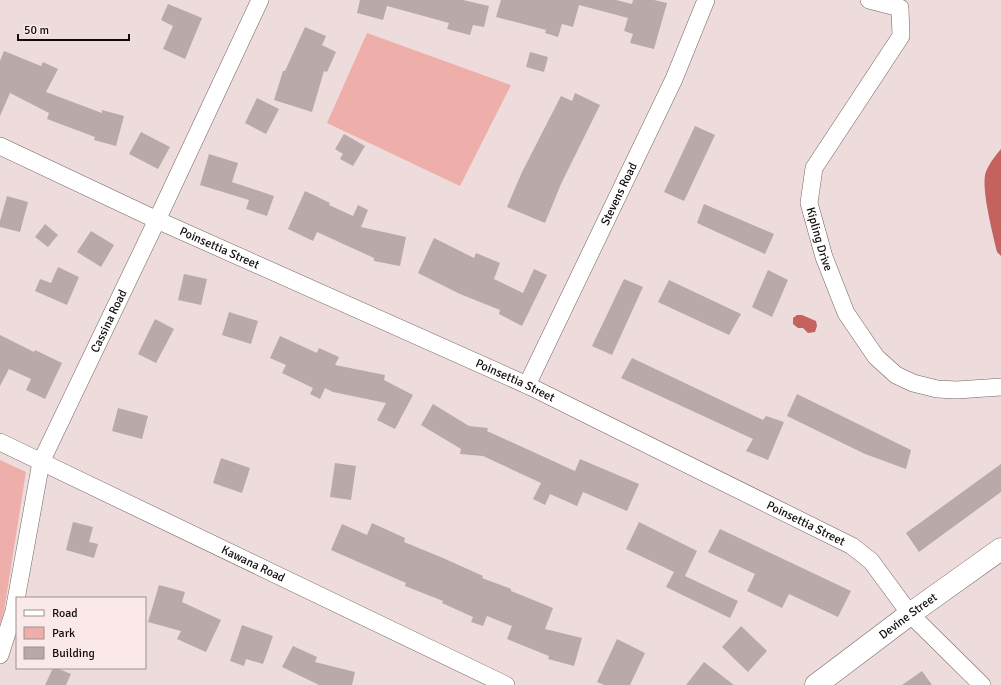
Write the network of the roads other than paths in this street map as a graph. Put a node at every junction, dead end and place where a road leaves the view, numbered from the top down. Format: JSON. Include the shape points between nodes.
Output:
{"nodes":[{"id":1,"x":260,"y":0,"type":"edge"},
{"id":2,"x":706,"y":0,"type":"edge"},
{"id":3,"x":869,"y":0,"type":"edge"},
{"id":4,"x":0,"y":146,"type":"edge"},
{"id":5,"x":157,"y":220,"type":"junction"},
{"id":6,"x":527,"y":385,"type":"junction"},
{"id":7,"x":1001,"y":386,"type":"edge"},
{"id":8,"x":0,"y":442,"type":"edge"},
{"id":9,"x":41,"y":462,"type":"junction"},
{"id":10,"x":1001,"y":549,"type":"edge"},
{"id":11,"x":17,"y":597,"type":"edge"},
{"id":12,"x":16,"y":600,"type":"edge"},
{"id":13,"x":910,"y":614,"type":"junction"},
{"id":14,"x":0,"y":655,"type":"edge"},
{"id":15,"x":974,"y":683,"type":"edge"},
{"id":16,"x":506,"y":685,"type":"edge"},
{"id":17,"x":816,"y":685,"type":"edge"}],
"edges":[{"from":1,"to":5,"type":"street","name":"Cassina Road"},
{"from":2,"to":6,"type":"street","name":"Stevens Road","via":[[674,79]]},
{"from":3,"to":7,"type":"street","name":"Kipling Drive","via":[[900,8],[901,36],[814,168],[809,203],[824,256],[846,313],[876,357],[896,375],[913,383],[937,389]]},
{"from":4,"to":5,"type":"street","name":"Poinsettia Street"},
{"from":5,"to":6,"type":"street","name":"Poinsettia Street"},
{"from":5,"to":9,"type":"street","name":"Cassina Road"},
{"from":6,"to":13,"type":"street","name":"Poinsettia Street","via":[[852,546],[871,561]]},
{"from":8,"to":9,"type":"street","name":"Kawana Road"},
{"from":9,"to":11,"type":"street","name":"Cassina Road"},
{"from":9,"to":16,"type":"street","name":"Kawana Road"},
{"from":10,"to":13,"type":"main road","name":"Devine Street"},
{"from":12,"to":14,"type":"street","name":"Cassina Road"},
{"from":13,"to":15,"type":"street","name":"Poinsettia Street"},
{"from":13,"to":17,"type":"main road","name":"Devine Street"}]}
